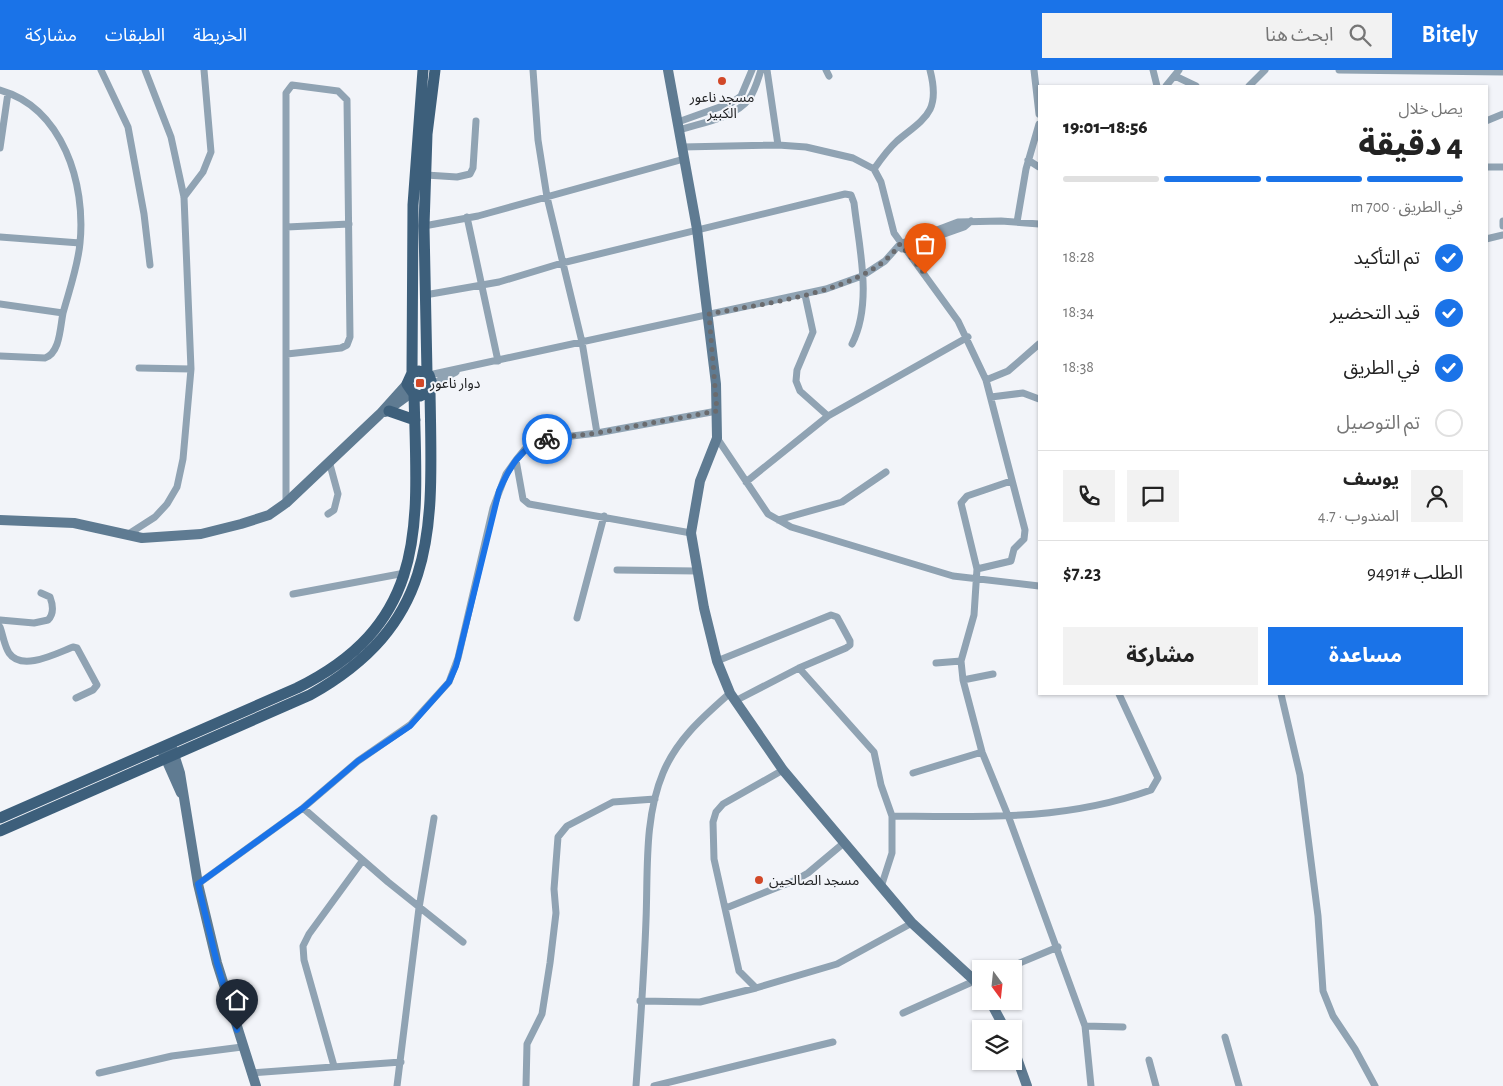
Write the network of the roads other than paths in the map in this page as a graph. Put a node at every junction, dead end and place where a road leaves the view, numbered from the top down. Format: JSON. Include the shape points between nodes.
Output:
{"nodes":[{"id":1,"x":102,"y":70,"type":"edge"},
{"id":2,"x":145,"y":70,"type":"edge"},
{"id":3,"x":204,"y":70,"type":"edge"},
{"id":4,"x":423,"y":70,"type":"edge"},
{"id":5,"x":435,"y":70,"type":"edge"},
{"id":6,"x":533,"y":70,"type":"edge"},
{"id":7,"x":668,"y":70,"type":"edge"},
{"id":8,"x":752,"y":70,"type":"edge"},
{"id":9,"x":761,"y":70,"type":"edge"},
{"id":10,"x":767,"y":70,"type":"edge"},
{"id":11,"x":930,"y":70,"type":"edge"},
{"id":12,"x":1034,"y":70,"type":"edge"},
{"id":13,"x":1153,"y":70,"type":"edge"},
{"id":14,"x":1265,"y":70,"type":"edge"},
{"id":15,"x":1339,"y":70,"type":"edge"},
{"id":16,"x":1503,"y":72,"type":"edge"},
{"id":17,"x":1177,"y":73,"type":"edge"},
{"id":18,"x":1157,"y":85,"type":"edge"},
{"id":19,"x":1167,"y":85,"type":"edge"},
{"id":20,"x":1195,"y":85,"type":"edge"},
{"id":21,"x":1250,"y":85,"type":"edge"},
{"id":22,"x":0,"y":90,"type":"edge"},
{"id":23,"x":8,"y":93,"type":"junction"},
{"id":24,"x":1038,"y":105,"type":"edge"},
{"id":25,"x":1503,"y":114,"type":"edge"},
{"id":26,"x":1488,"y":120,"type":"edge"},
{"id":27,"x":476,"y":121,"type":"dead end"},
{"id":28,"x":678,"y":126,"type":"junction"},
{"id":29,"x":1038,"y":127,"type":"edge"},
{"id":30,"x":778,"y":145,"type":"junction"},
{"id":31,"x":682,"y":147,"type":"junction"},
{"id":32,"x":0,"y":148,"type":"edge"},
{"id":33,"x":684,"y":159,"type":"junction"},
{"id":34,"x":1028,"y":160,"type":"junction"},
{"id":35,"x":1038,"y":166,"type":"edge"},
{"id":36,"x":1488,"y":167,"type":"edge"},
{"id":37,"x":1503,"y":167,"type":"edge"},
{"id":38,"x":874,"y":169,"type":"junction"},
{"id":39,"x":426,"y":175,"type":"junction"},
{"id":40,"x":184,"y":197,"type":"junction"},
{"id":41,"x":547,"y":198,"type":"junction"},
{"id":42,"x":467,"y":218,"type":"junction"},
{"id":43,"x":1503,"y":221,"type":"edge"},
{"id":44,"x":1017,"y":222,"type":"junction"},
{"id":45,"x":349,"y":224,"type":"junction"},
{"id":46,"x":1038,"y":224,"type":"edge"},
{"id":47,"x":424,"y":226,"type":"junction"},
{"id":48,"x":1503,"y":226,"type":"edge"},
{"id":49,"x":287,"y":227,"type":"junction"},
{"id":50,"x":697,"y":229,"type":"junction"},
{"id":51,"x":1503,"y":235,"type":"edge"},
{"id":52,"x":0,"y":237,"type":"edge"},
{"id":53,"x":1488,"y":239,"type":"edge"},
{"id":54,"x":80,"y":243,"type":"junction"},
{"id":55,"x":903,"y":246,"type":"junction"},
{"id":56,"x":562,"y":263,"type":"junction"},
{"id":57,"x":150,"y":265,"type":"dead end"},
{"id":58,"x":862,"y":276,"type":"junction"},
{"id":59,"x":482,"y":284,"type":"junction"},
{"id":60,"x":805,"y":294,"type":"junction"},
{"id":61,"x":426,"y":295,"type":"junction"},
{"id":62,"x":0,"y":304,"type":"edge"},
{"id":63,"x":63,"y":313,"type":"junction"},
{"id":64,"x":709,"y":314,"type":"junction"},
{"id":65,"x":968,"y":337,"type":"junction"},
{"id":66,"x":582,"y":342,"type":"junction"},
{"id":67,"x":852,"y":344,"type":"dead end"},
{"id":68,"x":1038,"y":345,"type":"edge"},
{"id":69,"x":287,"y":354,"type":"junction"},
{"id":70,"x":0,"y":356,"type":"edge"},
{"id":71,"x":498,"y":361,"type":"junction"},
{"id":72,"x":139,"y":368,"type":"dead end"},
{"id":73,"x":191,"y":369,"type":"junction"},
{"id":74,"x":986,"y":380,"type":"junction"},
{"id":75,"x":429,"y":381,"type":"junction"},
{"id":76,"x":411,"y":386,"type":"junction"},
{"id":77,"x":991,"y":397,"type":"junction"},
{"id":78,"x":1038,"y":399,"type":"edge"},
{"id":79,"x":717,"y":411,"type":"junction"},
{"id":80,"x":384,"y":412,"type":"junction"},
{"id":81,"x":828,"y":416,"type":"junction"},
{"id":82,"x":415,"y":420,"type":"junction"},
{"id":83,"x":597,"y":433,"type":"junction"},
{"id":84,"x":718,"y":438,"type":"junction"},
{"id":85,"x":516,"y":460,"type":"junction"},
{"id":86,"x":329,"y":461,"type":"junction"},
{"id":87,"x":886,"y":472,"type":"dead end"},
{"id":88,"x":1011,"y":481,"type":"junction"},
{"id":89,"x":746,"y":482,"type":"junction"},
{"id":90,"x":286,"y":503,"type":"junction"},
{"id":91,"x":328,"y":514,"type":"dead end"},
{"id":92,"x":604,"y":516,"type":"junction"},
{"id":93,"x":0,"y":520,"type":"edge"},
{"id":94,"x":778,"y":520,"type":"junction"},
{"id":95,"x":691,"y":533,"type":"junction"},
{"id":96,"x":126,"y":536,"type":"junction"},
{"id":97,"x":977,"y":569,"type":"junction"},
{"id":98,"x":618,"y":570,"type":"dead end"},
{"id":99,"x":697,"y":571,"type":"junction"},
{"id":100,"x":406,"y":573,"type":"junction"},
{"id":101,"x":976,"y":580,"type":"junction"},
{"id":102,"x":1038,"y":586,"type":"edge"},
{"id":103,"x":41,"y":593,"type":"dead end"},
{"id":104,"x":292,"y":594,"type":"dead end"},
{"id":105,"x":578,"y":618,"type":"dead end"},
{"id":106,"x":0,"y":620,"type":"edge"},
{"id":107,"x":0,"y":626,"type":"edge"},
{"id":108,"x":718,"y":661,"type":"junction"},
{"id":109,"x":961,"y":661,"type":"junction"},
{"id":110,"x":936,"y":663,"type":"dead end"},
{"id":111,"x":799,"y":668,"type":"junction"},
{"id":112,"x":993,"y":674,"type":"dead end"},
{"id":113,"x":964,"y":680,"type":"junction"},
{"id":114,"x":1119,"y":695,"type":"edge"},
{"id":115,"x":1281,"y":695,"type":"edge"},
{"id":116,"x":732,"y":697,"type":"junction"},
{"id":117,"x":76,"y":698,"type":"dead end"},
{"id":118,"x":168,"y":751,"type":"junction"},
{"id":119,"x":982,"y":752,"type":"junction"},
{"id":120,"x":783,"y":770,"type":"junction"},
{"id":121,"x":913,"y":773,"type":"dead end"},
{"id":122,"x":655,"y":799,"type":"junction"},
{"id":123,"x":303,"y":808,"type":"junction"},
{"id":124,"x":892,"y":816,"type":"junction"},
{"id":125,"x":0,"y":818,"type":"edge"},
{"id":126,"x":434,"y":818,"type":"dead end"},
{"id":127,"x":1009,"y":818,"type":"junction"},
{"id":128,"x":0,"y":831,"type":"edge"},
{"id":129,"x":845,"y":842,"type":"junction"},
{"id":130,"x":363,"y":860,"type":"junction"},
{"id":131,"x":198,"y":884,"type":"junction"},
{"id":132,"x":882,"y":884,"type":"junction"},
{"id":133,"x":419,"y":908,"type":"junction"},
{"id":134,"x":726,"y":908,"type":"junction"},
{"id":135,"x":912,"y":922,"type":"junction"},
{"id":136,"x":463,"y":942,"type":"dead end"},
{"id":137,"x":1058,"y":947,"type":"junction"},
{"id":138,"x":1022,"y":962,"type":"edge"},
{"id":139,"x":972,"y":977,"type":"edge"},
{"id":140,"x":972,"y":986,"type":"edge"},
{"id":141,"x":756,"y":988,"type":"junction"},
{"id":142,"x":640,"y":1001,"type":"junction"},
{"id":143,"x":903,"y":1013,"type":"dead end"},
{"id":144,"x":1085,"y":1026,"type":"junction"},
{"id":145,"x":1123,"y":1027,"type":"dead end"},
{"id":146,"x":1225,"y":1037,"type":"dead end"},
{"id":147,"x":833,"y":1042,"type":"dead end"},
{"id":148,"x":242,"y":1047,"type":"junction"},
{"id":149,"x":1149,"y":1060,"type":"dead end"},
{"id":150,"x":401,"y":1062,"type":"junction"},
{"id":151,"x":334,"y":1066,"type":"junction"},
{"id":152,"x":1021,"y":1070,"type":"edge"},
{"id":153,"x":251,"y":1072,"type":"junction"},
{"id":154,"x":99,"y":1073,"type":"dead end"},
{"id":155,"x":256,"y":1086,"type":"edge"},
{"id":156,"x":397,"y":1086,"type":"edge"},
{"id":157,"x":526,"y":1086,"type":"edge"},
{"id":158,"x":636,"y":1086,"type":"edge"},
{"id":159,"x":654,"y":1086,"type":"edge"},
{"id":160,"x":1027,"y":1086,"type":"edge"},
{"id":161,"x":1091,"y":1086,"type":"edge"},
{"id":162,"x":1156,"y":1086,"type":"edge"},
{"id":163,"x":1238,"y":1086,"type":"edge"},
{"id":164,"x":1375,"y":1086,"type":"edge"}],
"edges":[{"from":1,"to":57,"type":"street","via":[[128,127]]},
{"from":2,"to":40,"type":"street","via":[[171,138]]},
{"from":3,"to":40,"type":"street","via":[[211,152],[202,172]]},
{"from":4,"to":76,"type":"main road","via":[[413,205]]},
{"from":5,"to":39,"type":"main road","via":[[428,117]]},
{"from":6,"to":41,"type":"street","via":[[537,132]]},
{"from":7,"to":28,"type":"street"},
{"from":8,"to":28,"type":"street","via":[[742,96]]},
{"from":9,"to":28,"type":"street","via":[[752,93],[742,106],[724,115]]},
{"from":10,"to":30,"type":"street"},
{"from":11,"to":38,"type":"street","via":[[934,92],[928,113],[917,127],[895,142]]},
{"from":12,"to":24,"type":"street"},
{"from":13,"to":18,"type":"street"},
{"from":14,"to":21,"type":"street"},
{"from":15,"to":16,"type":"street"},
{"from":17,"to":19,"type":"street"},
{"from":17,"to":20,"type":"street"},
{"from":22,"to":23,"type":"street"},
{"from":23,"to":32,"type":"street"},
{"from":23,"to":54,"type":"street","via":[[32,107],[53,129],[67,152],[77,182]]},
{"from":25,"to":26,"type":"street"},
{"from":27,"to":39,"type":"street","via":[[470,174],[457,177]]},
{"from":28,"to":31,"type":"street"},
{"from":29,"to":34,"type":"street"},
{"from":30,"to":31,"type":"street"},
{"from":30,"to":38,"type":"street","via":[[821,149],[861,161]]},
{"from":31,"to":33,"type":"street"},
{"from":33,"to":41,"type":"street"},
{"from":33,"to":50,"type":"street"},
{"from":34,"to":35,"type":"street"},
{"from":34,"to":44,"type":"street"},
{"from":36,"to":37,"type":"street"},
{"from":38,"to":55,"type":"street","via":[[881,182],[890,226]]},
{"from":39,"to":47,"type":"main road"},
{"from":40,"to":73,"type":"street"},
{"from":41,"to":42,"type":"street"},
{"from":41,"to":56,"type":"street"},
{"from":42,"to":47,"type":"street"},
{"from":42,"to":59,"type":"street"},
{"from":43,"to":48,"type":"street"},
{"from":44,"to":46,"type":"street"},
{"from":44,"to":55,"type":"street","via":[[952,224]]},
{"from":45,"to":49,"type":"street"},
{"from":45,"to":49,"type":"street","via":[[347,100],[338,91],[292,85],[286,93]]},
{"from":45,"to":69,"type":"street","via":[[350,337],[347,345]]},
{"from":47,"to":61,"type":"main road"},
{"from":49,"to":69,"type":"street"},
{"from":50,"to":56,"type":"street"},
{"from":50,"to":58,"type":"street","via":[[849,194],[854,203]]},
{"from":50,"to":64,"type":"street"},
{"from":51,"to":53,"type":"street"},
{"from":52,"to":54,"type":"street"},
{"from":54,"to":63,"type":"street"},
{"from":55,"to":58,"type":"street"},
{"from":55,"to":65,"type":"street","via":[[949,306]]},
{"from":56,"to":59,"type":"street"},
{"from":56,"to":66,"type":"street"},
{"from":58,"to":60,"type":"street"},
{"from":58,"to":67,"type":"street","via":[[861,323]]},
{"from":59,"to":61,"type":"street"},
{"from":59,"to":71,"type":"street"},
{"from":60,"to":64,"type":"street"},
{"from":60,"to":81,"type":"street","via":[[813,332],[796,381],[800,391]]},
{"from":61,"to":75,"type":"main road"},
{"from":62,"to":63,"type":"street"},
{"from":63,"to":70,"type":"street","via":[[51,356]]},
{"from":64,"to":66,"type":"street"},
{"from":64,"to":79,"type":"street"},
{"from":65,"to":74,"type":"street"},
{"from":65,"to":81,"type":"street"},
{"from":66,"to":71,"type":"street"},
{"from":66,"to":83,"type":"street"},
{"from":68,"to":74,"type":"street","via":[[1008,371]]},
{"from":69,"to":90,"type":"street"},
{"from":71,"to":75,"type":"street","via":[[463,368]]},
{"from":72,"to":73,"type":"street"},
{"from":73,"to":96,"type":"street","via":[[184,459],[177,487],[155,517]]},
{"from":74,"to":77,"type":"street"},
{"from":75,"to":76,"type":"main road","via":[[420,371]]},
{"from":75,"to":76,"type":"main road","via":[[420,396]]},
{"from":75,"to":118,"type":"main road","via":[[431,482],[427,534],[415,583],[397,618],[360,663],[310,695]]},
{"from":76,"to":80,"type":"street"},
{"from":76,"to":82,"type":"main road"},
{"from":77,"to":78,"type":"street","via":[[1017,393]]},
{"from":77,"to":88,"type":"street"},
{"from":79,"to":83,"type":"street"},
{"from":79,"to":84,"type":"street"},
{"from":80,"to":82,"type":"main road"},
{"from":80,"to":86,"type":"street"},
{"from":81,"to":89,"type":"street"},
{"from":82,"to":100,"type":"main road","via":[[415,525]]},
{"from":83,"to":85,"type":"street","via":[[539,441],[524,449]]},
{"from":84,"to":89,"type":"street"},
{"from":84,"to":95,"type":"street","via":[[700,481]]},
{"from":85,"to":92,"type":"street","via":[[526,502]]},
{"from":85,"to":123,"type":"street","via":[[506,474],[493,508],[458,658],[449,682],[410,726],[358,761]]},
{"from":86,"to":90,"type":"street"},
{"from":86,"to":91,"type":"street","via":[[338,494],[334,510]]},
{"from":87,"to":94,"type":"street","via":[[842,502]]},
{"from":88,"to":97,"type":"street","via":[[1025,530],[1024,539],[1014,549],[1011,561]]},
{"from":88,"to":97,"type":"street","via":[[963,498],[961,503]]},
{"from":89,"to":94,"type":"street","via":[[768,514]]},
{"from":90,"to":96,"type":"street","via":[[269,515],[201,534],[161,538]]},
{"from":92,"to":95,"type":"street"},
{"from":92,"to":105,"type":"street"},
{"from":93,"to":96,"type":"street","via":[[74,523]]},
{"from":94,"to":101,"type":"street","via":[[810,533]]},
{"from":95,"to":99,"type":"street"},
{"from":97,"to":101,"type":"street"},
{"from":98,"to":99,"type":"street"},
{"from":99,"to":108,"type":"street"},
{"from":100,"to":104,"type":"street"},
{"from":100,"to":118,"type":"main road","via":[[394,600],[379,622],[336,666]]},
{"from":101,"to":102,"type":"street"},
{"from":101,"to":109,"type":"street","via":[[974,615]]},
{"from":103,"to":106,"type":"street","via":[[50,597],[53,603],[48,620],[34,623]]},
{"from":107,"to":117,"type":"street","via":[[10,654],[17,660],[26,661],[78,648],[97,685]]},
{"from":108,"to":111,"type":"street","via":[[835,615],[850,645]]},
{"from":108,"to":116,"type":"street"},
{"from":109,"to":110,"type":"street"},
{"from":109,"to":113,"type":"street"},
{"from":111,"to":116,"type":"street"},
{"from":111,"to":124,"type":"street","via":[[874,752],[880,786]]},
{"from":112,"to":113,"type":"street"},
{"from":113,"to":119,"type":"street"},
{"from":114,"to":127,"type":"street","via":[[1158,778],[1151,790],[1102,806]]},
{"from":115,"to":164,"type":"street","via":[[1300,775],[1315,889],[1323,991],[1333,1016]]},
{"from":116,"to":120,"type":"street"},
{"from":116,"to":122,"type":"street","via":[[693,726],[683,738],[663,772]]},
{"from":118,"to":125,"type":"main road"},
{"from":118,"to":128,"type":"main road"},
{"from":118,"to":131,"type":"street","via":[[183,796]]},
{"from":119,"to":121,"type":"street"},
{"from":119,"to":127,"type":"street"},
{"from":120,"to":129,"type":"street"},
{"from":120,"to":134,"type":"street","via":[[723,804],[716,812],[713,822],[714,859]]},
{"from":122,"to":142,"type":"street"},
{"from":122,"to":157,"type":"street","via":[[614,802],[567,826],[558,837],[554,889],[556,913],[550,963],[542,1014],[528,1044]]},
{"from":123,"to":130,"type":"street"},
{"from":123,"to":131,"type":"street"},
{"from":124,"to":127,"type":"street"},
{"from":124,"to":132,"type":"street","via":[[892,853]]},
{"from":126,"to":133,"type":"street"},
{"from":127,"to":137,"type":"street"},
{"from":129,"to":132,"type":"street"},
{"from":129,"to":134,"type":"street","via":[[802,877]]},
{"from":130,"to":133,"type":"street"},
{"from":130,"to":151,"type":"street","via":[[303,946],[306,969]]},
{"from":131,"to":148,"type":"street"},
{"from":132,"to":135,"type":"street"},
{"from":133,"to":136,"type":"street"},
{"from":133,"to":150,"type":"street"},
{"from":134,"to":141,"type":"street","via":[[739,971]]},
{"from":135,"to":139,"type":"street"},
{"from":135,"to":141,"type":"street","via":[[837,964]]},
{"from":137,"to":138,"type":"street"},
{"from":137,"to":144,"type":"street"},
{"from":140,"to":143,"type":"street"},
{"from":141,"to":142,"type":"street","via":[[700,1002]]},
{"from":142,"to":158,"type":"street"},
{"from":144,"to":145,"type":"street"},
{"from":144,"to":161,"type":"street"},
{"from":146,"to":163,"type":"street"},
{"from":147,"to":159,"type":"street"},
{"from":148,"to":153,"type":"street"},
{"from":148,"to":154,"type":"street","via":[[172,1056]]},
{"from":149,"to":162,"type":"street"},
{"from":150,"to":151,"type":"street"},
{"from":150,"to":156,"type":"street"},
{"from":151,"to":153,"type":"street"},
{"from":152,"to":160,"type":"street"},
{"from":153,"to":155,"type":"street"}]}
